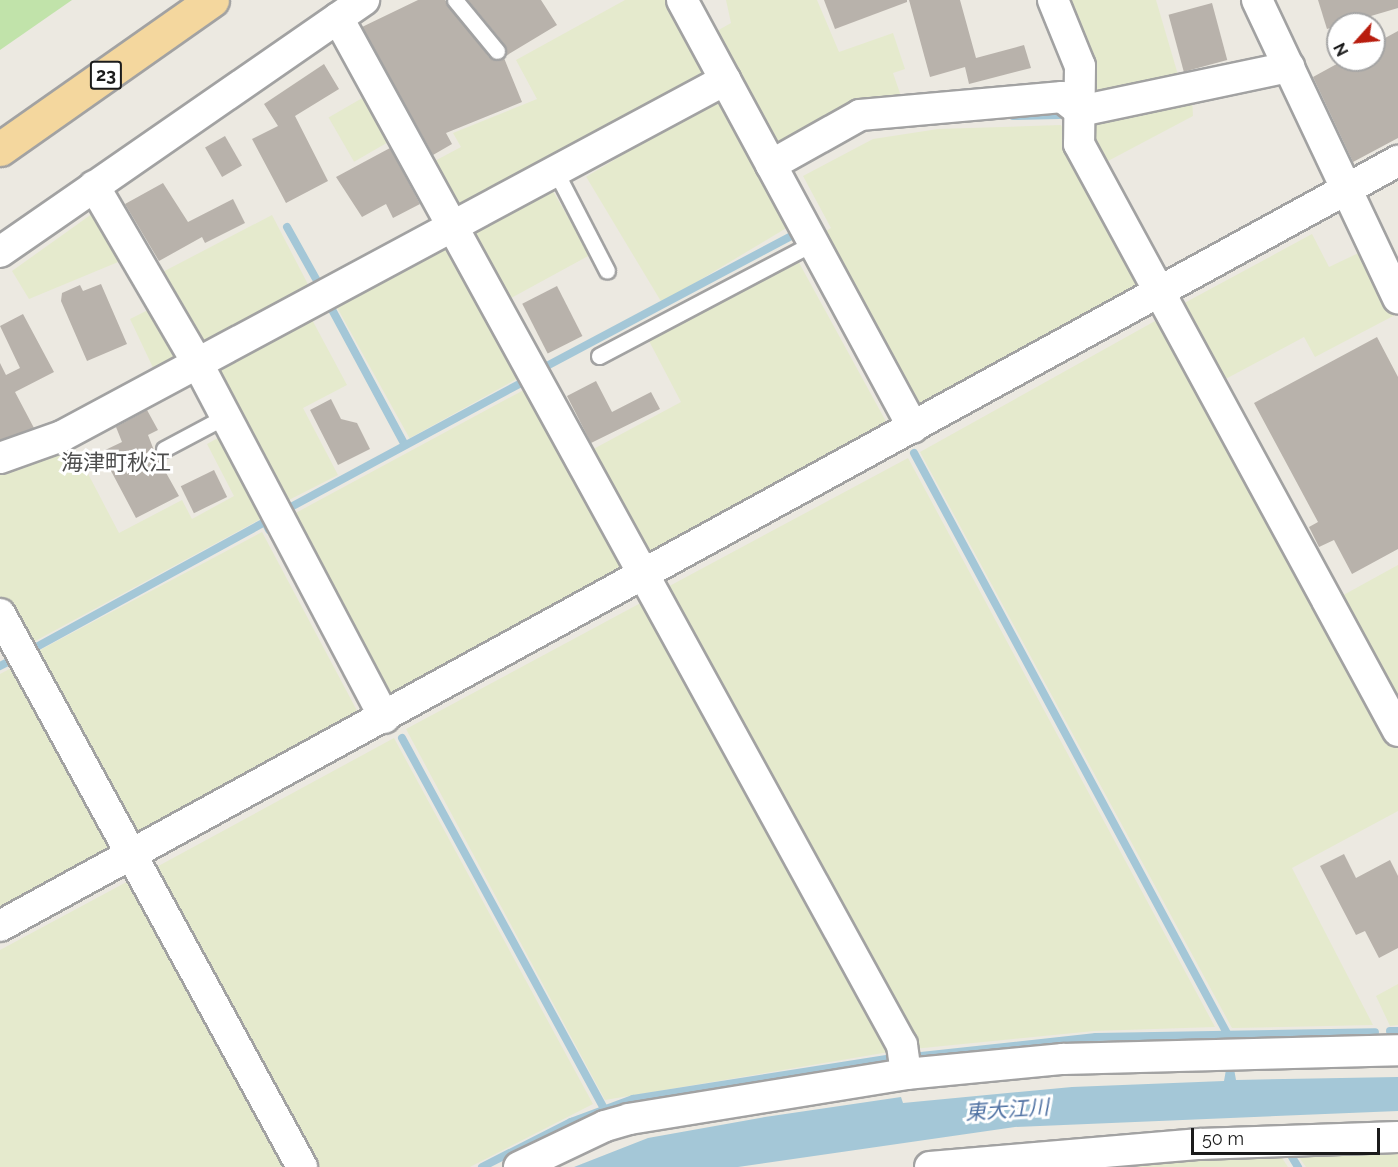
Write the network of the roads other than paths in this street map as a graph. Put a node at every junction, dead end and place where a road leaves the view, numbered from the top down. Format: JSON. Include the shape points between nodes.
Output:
{"nodes":[{"id":1,"x":212,"y":0,"type":"edge"},
{"id":2,"x":364,"y":0,"type":"edge"},
{"id":3,"x":455,"y":0,"type":"edge"},
{"id":4,"x":682,"y":0,"type":"edge"},
{"id":5,"x":1053,"y":0,"type":"edge"},
{"id":6,"x":1257,"y":0,"type":"edge"},
{"id":7,"x":338,"y":18,"type":"junction"},
{"id":8,"x":496,"y":51,"type":"dead end"},
{"id":9,"x":1289,"y":67,"type":"junction"},
{"id":10,"x":725,"y":80,"type":"junction"},
{"id":11,"x":1080,"y":111,"type":"junction"},
{"id":12,"x":0,"y":149,"type":"edge"},
{"id":13,"x":1398,"y":161,"type":"edge"},
{"id":14,"x":771,"y":165,"type":"junction"},
{"id":15,"x":556,"y":172,"type":"junction"},
{"id":16,"x":94,"y":186,"type":"junction"},
{"id":17,"x":1347,"y":189,"type":"junction"},
{"id":18,"x":453,"y":229,"type":"junction"},
{"id":19,"x":813,"y":243,"type":"junction"},
{"id":20,"x":0,"y":252,"type":"edge"},
{"id":21,"x":607,"y":270,"type":"dead end"},
{"id":22,"x":1159,"y":292,"type":"junction"},
{"id":23,"x":1398,"y":298,"type":"edge"},
{"id":24,"x":599,"y":356,"type":"dead end"},
{"id":25,"x":198,"y":364,"type":"junction"},
{"id":26,"x":226,"y":416,"type":"junction"},
{"id":27,"x":913,"y":428,"type":"junction"},
{"id":28,"x":164,"y":448,"type":"dead end"},
{"id":29,"x":0,"y":458,"type":"edge"},
{"id":30,"x":641,"y":574,"type":"junction"},
{"id":31,"x":0,"y":614,"type":"edge"},
{"id":32,"x":385,"y":718,"type":"junction"},
{"id":33,"x":1398,"y":731,"type":"edge"},
{"id":34,"x":132,"y":853,"type":"junction"},
{"id":35,"x":0,"y":926,"type":"edge"},
{"id":36,"x":1398,"y":1050,"type":"edge"},
{"id":37,"x":906,"y":1074,"type":"junction"},
{"id":38,"x":1398,"y":1137,"type":"edge"},
{"id":39,"x":1038,"y":1161,"type":"edge"},
{"id":40,"x":302,"y":1167,"type":"edge"},
{"id":41,"x":519,"y":1167,"type":"edge"},
{"id":42,"x":930,"y":1167,"type":"edge"}],
"edges":[{"from":1,"to":12,"type":"main road","number":"23"},
{"from":2,"to":7,"type":"street"},
{"from":3,"to":8,"type":"lane"},
{"from":4,"to":10,"type":"street"},
{"from":5,"to":11,"type":"street","via":[[1080,66]]},
{"from":6,"to":9,"type":"street"},
{"from":7,"to":16,"type":"street"},
{"from":7,"to":18,"type":"street"},
{"from":9,"to":11,"type":"street"},
{"from":9,"to":17,"type":"street"},
{"from":10,"to":14,"type":"street"},
{"from":10,"to":15,"type":"street"},
{"from":11,"to":14,"type":"street","via":[[1062,97],[860,115]]},
{"from":11,"to":22,"type":"street","via":[[1079,144]]},
{"from":13,"to":17,"type":"street"},
{"from":14,"to":19,"type":"street"},
{"from":15,"to":18,"type":"street"},
{"from":15,"to":21,"type":"lane"},
{"from":16,"to":20,"type":"street"},
{"from":16,"to":25,"type":"street"},
{"from":17,"to":22,"type":"street"},
{"from":17,"to":23,"type":"street"},
{"from":18,"to":25,"type":"street"},
{"from":18,"to":30,"type":"street"},
{"from":19,"to":24,"type":"lane"},
{"from":19,"to":27,"type":"street"},
{"from":22,"to":27,"type":"street"},
{"from":22,"to":33,"type":"street"},
{"from":25,"to":26,"type":"street"},
{"from":25,"to":29,"type":"street","via":[[62,436]]},
{"from":26,"to":28,"type":"lane"},
{"from":26,"to":32,"type":"street"},
{"from":27,"to":30,"type":"street"},
{"from":30,"to":32,"type":"street"},
{"from":30,"to":37,"type":"street","via":[[902,1045]]},
{"from":31,"to":34,"type":"street"},
{"from":32,"to":34,"type":"street"},
{"from":34,"to":35,"type":"street"},
{"from":34,"to":40,"type":"street"},
{"from":36,"to":37,"type":"street","via":[[1063,1059]]},
{"from":37,"to":41,"type":"street","via":[[604,1125]]},
{"from":38,"to":39,"type":"street"},
{"from":39,"to":42,"type":"street"}]}
